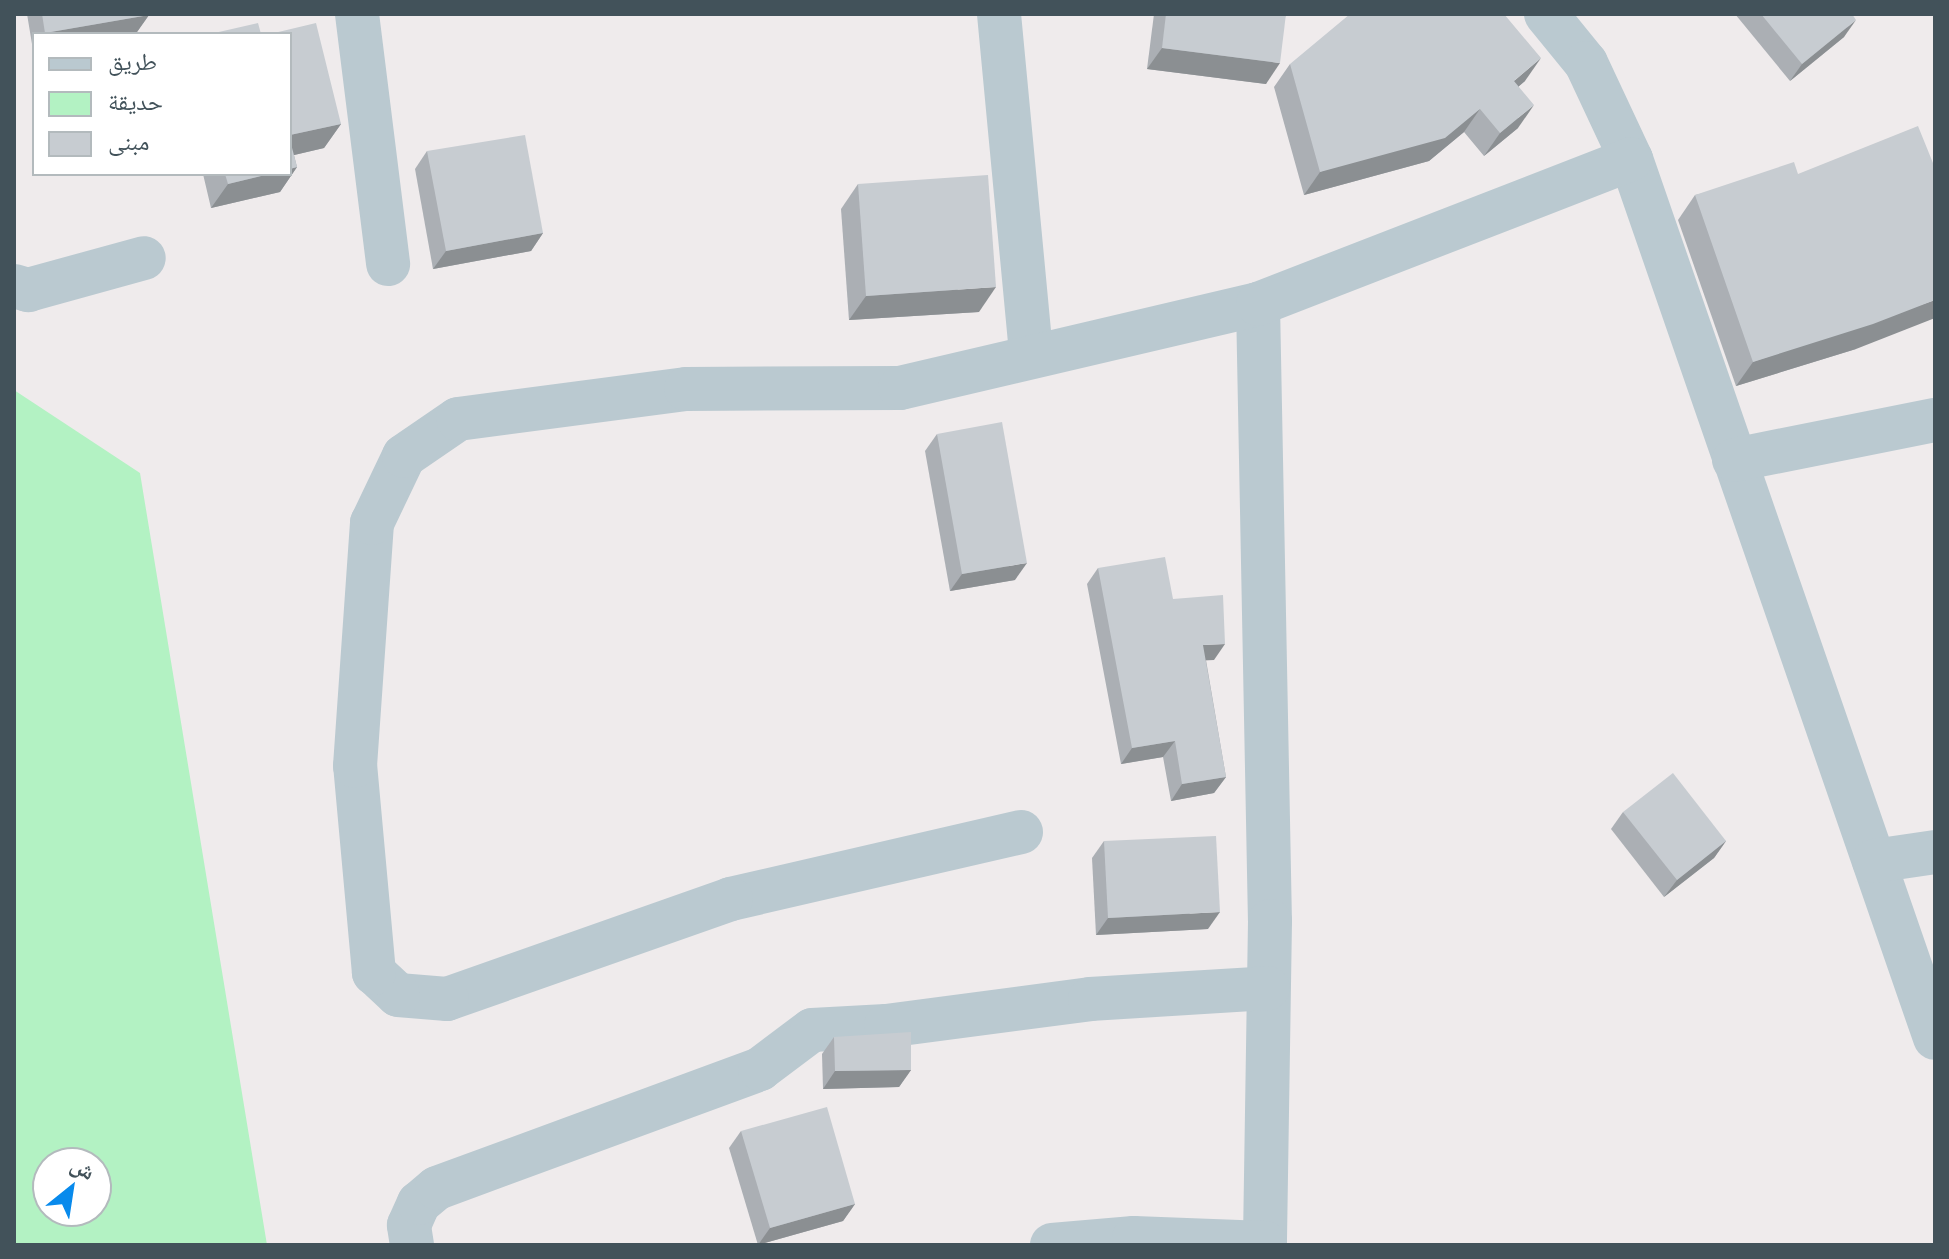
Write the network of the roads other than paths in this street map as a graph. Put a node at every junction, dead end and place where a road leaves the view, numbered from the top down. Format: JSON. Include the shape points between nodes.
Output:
{"nodes":[{"id":1,"x":357,"y":14,"type":"edge"},
{"id":2,"x":999,"y":14,"type":"edge"},
{"id":3,"x":1546,"y":14,"type":"edge"},
{"id":4,"x":1631,"y":159,"type":"junction"},
{"id":5,"x":144,"y":258,"type":"dead end"},
{"id":6,"x":388,"y":264,"type":"dead end"},
{"id":7,"x":14,"y":286,"type":"edge"},
{"id":8,"x":1258,"y":304,"type":"junction"},
{"id":9,"x":1031,"y":355,"type":"junction"},
{"id":10,"x":1935,"y":420,"type":"edge"},
{"id":11,"x":1734,"y":460,"type":"junction"},
{"id":12,"x":1021,"y":832,"type":"dead end"},
{"id":13,"x":1935,"y":852,"type":"edge"},
{"id":14,"x":1874,"y":861,"type":"junction"},
{"id":15,"x":1268,"y":988,"type":"junction"},
{"id":16,"x":1935,"y":1038,"type":"edge"},
{"id":17,"x":1265,"y":1244,"type":"edge"},
{"id":18,"x":412,"y":1245,"type":"edge"},
{"id":19,"x":1052,"y":1245,"type":"edge"}],
"edges":[{"from":1,"to":6,"type":"street"},
{"from":2,"to":9,"type":"street"},
{"from":3,"to":4,"type":"street","via":[[1586,63]]},
{"from":4,"to":8,"type":"street"},
{"from":4,"to":11,"type":"street"},
{"from":5,"to":7,"type":"street","via":[[28,290]]},
{"from":8,"to":9,"type":"street"},
{"from":8,"to":15,"type":"street"},
{"from":9,"to":12,"type":"street","via":[[900,388],[686,389],[458,419],[404,456],[372,523],[355,766],[374,973],[398,995],[447,999],[731,899]]},
{"from":10,"to":11,"type":"street"},
{"from":11,"to":14,"type":"street"},
{"from":13,"to":14,"type":"street"},
{"from":14,"to":16,"type":"street"},
{"from":15,"to":17,"type":"street"},
{"from":15,"to":18,"type":"street","via":[[1090,999],[886,1026],[812,1030],[760,1069],[437,1188],[419,1203],[409,1225]]},
{"from":17,"to":19,"type":"street","via":[[1134,1238]]}]}
